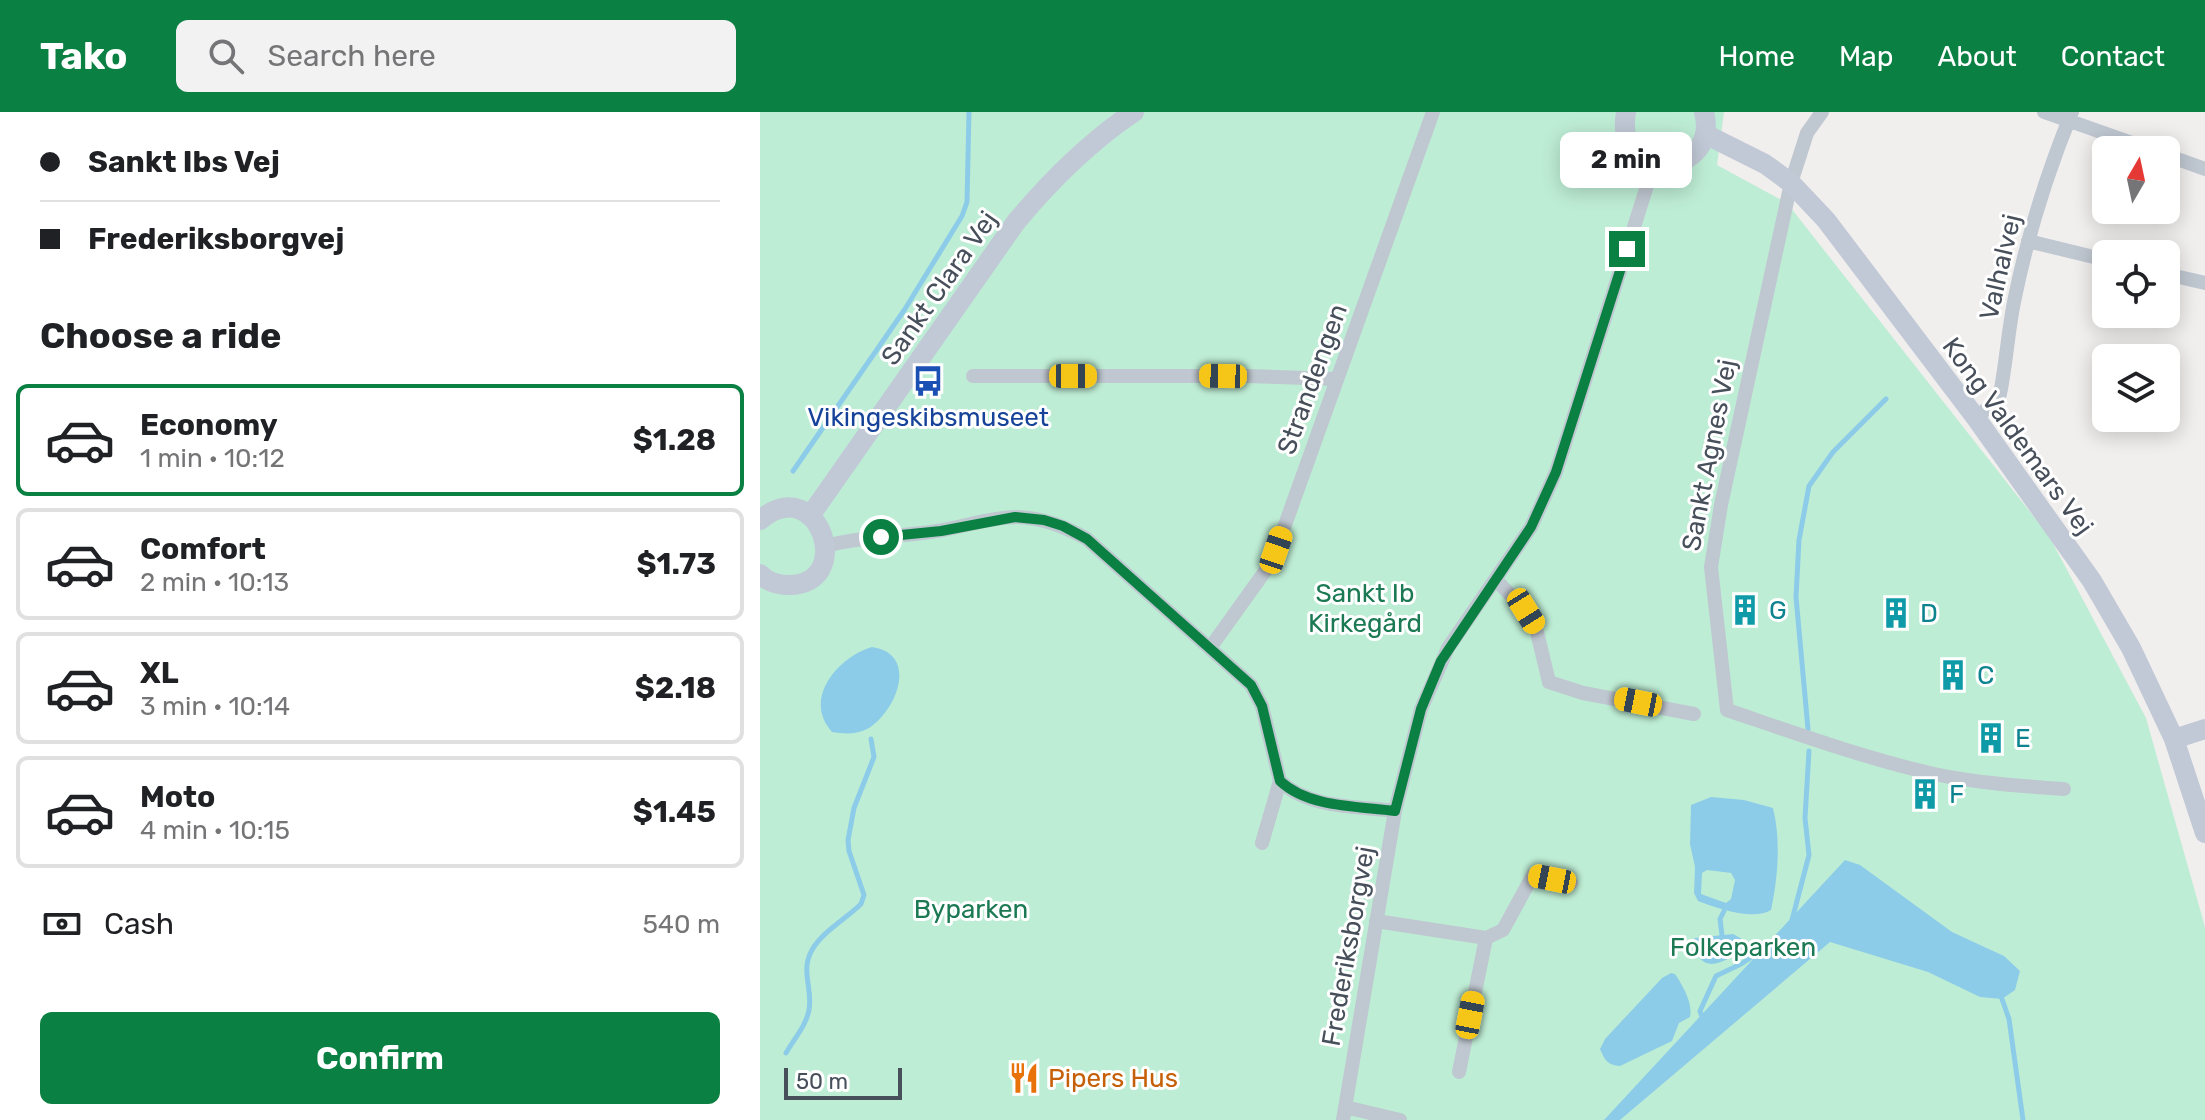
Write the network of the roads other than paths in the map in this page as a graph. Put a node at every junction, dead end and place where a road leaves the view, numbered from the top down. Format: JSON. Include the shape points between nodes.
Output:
{"nodes":[{"id":1,"x":1134,"y":112,"type":"edge"},
{"id":2,"x":1433,"y":112,"type":"edge"},
{"id":3,"x":1624,"y":112,"type":"edge"},
{"id":4,"x":1704,"y":112,"type":"edge"},
{"id":5,"x":1822,"y":112,"type":"edge"},
{"id":6,"x":2044,"y":112,"type":"edge"},
{"id":7,"x":2070,"y":116,"type":"edge"},
{"id":8,"x":1705,"y":134,"type":"junction"},
{"id":9,"x":2118,"y":136,"type":"edge"},
{"id":10,"x":2180,"y":160,"type":"edge"},
{"id":11,"x":1654,"y":164,"type":"junction"},
{"id":12,"x":2205,"y":169,"type":"edge"},
{"id":13,"x":1791,"y":183,"type":"junction"},
{"id":14,"x":2028,"y":241,"type":"junction"},
{"id":15,"x":2092,"y":257,"type":"edge"},
{"id":16,"x":2180,"y":277,"type":"edge"},
{"id":17,"x":2205,"y":283,"type":"edge"},
{"id":18,"x":973,"y":376,"type":"dead end"},
{"id":19,"x":1337,"y":379,"type":"junction"},
{"id":20,"x":1976,"y":418,"type":"junction"},
{"id":21,"x":810,"y":516,"type":"junction"},
{"id":22,"x":760,"y":520,"type":"edge"},
{"id":23,"x":826,"y":546,"type":"junction"},
{"id":24,"x":761,"y":580,"type":"edge"},
{"id":25,"x":1496,"y":580,"type":"junction"},
{"id":26,"x":1210,"y":648,"type":"junction"},
{"id":27,"x":1694,"y":714,"type":"dead end"},
{"id":28,"x":2205,"y":729,"type":"edge"},
{"id":29,"x":2174,"y":739,"type":"junction"},
{"id":30,"x":1280,"y":781,"type":"junction"},
{"id":31,"x":2064,"y":789,"type":"dead end"},
{"id":32,"x":1395,"y":811,"type":"junction"},
{"id":33,"x":2205,"y":833,"type":"edge"},
{"id":34,"x":1262,"y":843,"type":"dead end"},
{"id":35,"x":1571,"y":883,"type":"dead end"},
{"id":36,"x":1376,"y":921,"type":"junction"},
{"id":37,"x":1486,"y":938,"type":"junction"},
{"id":38,"x":1459,"y":1072,"type":"dead end"},
{"id":39,"x":1344,"y":1113,"type":"edge"},
{"id":40,"x":1400,"y":1120,"type":"edge"}],
"edges":[{"from":1,"to":21,"type":"main road","name":"Sankt Clara Vej","via":[[1053,178],[1016,222]]},
{"from":2,"to":19,"type":"street","name":"Strandengen"},
{"from":3,"to":11,"type":"main road","via":[[1626,139],[1642,159]]},
{"from":4,"to":8,"type":"main road"},
{"from":5,"to":13,"type":"street","name":"Sankt Agnes Vej","via":[[1807,133]]},
{"from":6,"to":7,"type":"street"},
{"from":7,"to":9,"type":"street"},
{"from":7,"to":14,"type":"street","name":"Valhalvej"},
{"from":8,"to":11,"type":"main road","via":[[1700,146],[1680,163]]},
{"from":8,"to":13,"type":"main road","name":"Kong Valdemars Vej"},
{"from":10,"to":12,"type":"street"},
{"from":11,"to":25,"type":"street","name":"Frederiksborgvej","via":[[1556,472],[1531,527]]},
{"from":13,"to":20,"type":"main road","name":"Kong Valdemars Vej","via":[[1826,220]]},
{"from":13,"to":31,"type":"street","name":"Sankt Agnes Vej","via":[[1711,567],[1727,710],[1932,773]]},
{"from":14,"to":15,"type":"street"},
{"from":14,"to":20,"type":"street","name":"Valhalvej","via":[[2000,394]]},
{"from":16,"to":17,"type":"street"},
{"from":18,"to":19,"type":"street"},
{"from":19,"to":26,"type":"street","name":"Strandengen","via":[[1268,567]]},
{"from":20,"to":29,"type":"main road","name":"Kong Valdemars Vej","via":[[2092,581]]},
{"from":21,"to":22,"type":"main road","via":[[789,508]]},
{"from":21,"to":23,"type":"main road"},
{"from":23,"to":24,"type":"main road","via":[[821,567],[805,582],[779,585]]},
{"from":23,"to":26,"type":"street","via":[[1015,517],[1044,520],[1087,539]]},
{"from":25,"to":27,"type":"street","via":[[1536,628],[1549,682]]},
{"from":25,"to":32,"type":"street","name":"Frederiksborgvej","via":[[1441,661],[1421,709]]},
{"from":26,"to":30,"type":"street","via":[[1251,685],[1262,706]]},
{"from":28,"to":29,"type":"main road"},
{"from":29,"to":33,"type":"main road","name":"Kong Valdemars Vej"},
{"from":30,"to":32,"type":"street","via":[[1298,795],[1318,801]]},
{"from":30,"to":34,"type":"street"},
{"from":32,"to":36,"type":"street","name":"Frederiksborgvej"},
{"from":35,"to":37,"type":"street","via":[[1533,875],[1503,930]]},
{"from":36,"to":37,"type":"street"},
{"from":36,"to":39,"type":"street","name":"Frederiksborgvej"},
{"from":37,"to":38,"type":"street"},
{"from":39,"to":40,"type":"street"}]}
